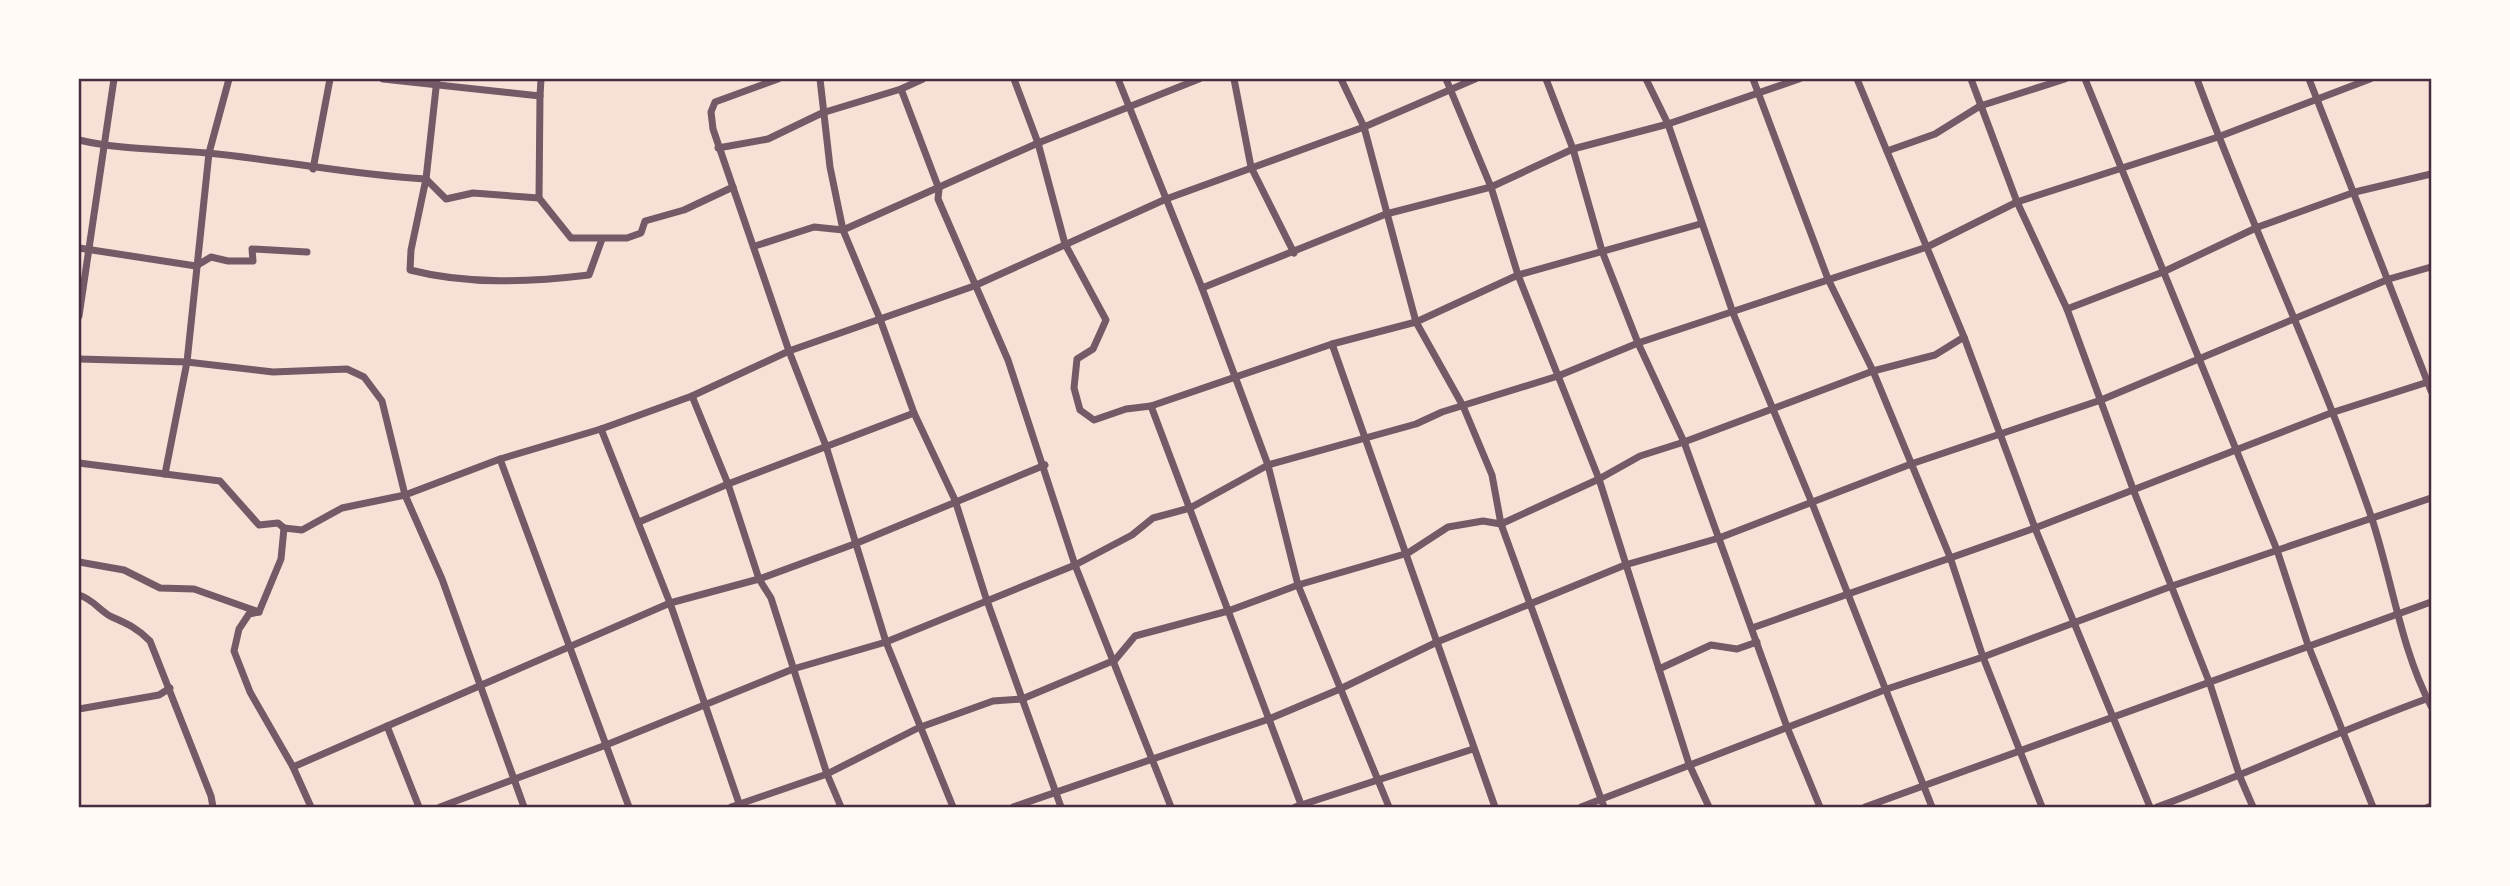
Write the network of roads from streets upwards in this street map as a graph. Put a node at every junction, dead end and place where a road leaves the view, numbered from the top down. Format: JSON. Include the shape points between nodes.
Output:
{"nodes":[{"id":1,"x":114,"y":79,"type":"edge"},
{"id":2,"x":229,"y":79,"type":"edge"},
{"id":3,"x":330,"y":79,"type":"edge"},
{"id":4,"x":383,"y":79,"type":"edge"},
{"id":5,"x":541,"y":79,"type":"edge"},
{"id":6,"x":778,"y":79,"type":"edge"},
{"id":7,"x":820,"y":79,"type":"edge"},
{"id":8,"x":923,"y":79,"type":"edge"},
{"id":9,"x":1014,"y":79,"type":"edge"},
{"id":10,"x":1118,"y":79,"type":"edge"},
{"id":11,"x":1199,"y":79,"type":"edge"},
{"id":12,"x":1234,"y":79,"type":"edge"},
{"id":13,"x":1341,"y":79,"type":"edge"},
{"id":14,"x":1446,"y":79,"type":"edge"},
{"id":15,"x":1475,"y":79,"type":"edge"},
{"id":16,"x":1546,"y":79,"type":"edge"},
{"id":17,"x":1646,"y":79,"type":"edge"},
{"id":18,"x":1753,"y":79,"type":"edge"},
{"id":19,"x":1799,"y":79,"type":"edge"},
{"id":20,"x":1857,"y":79,"type":"edge"},
{"id":21,"x":1970,"y":79,"type":"edge"},
{"id":22,"x":2065,"y":79,"type":"edge"},
{"id":23,"x":2085,"y":79,"type":"edge"},
{"id":24,"x":2197,"y":79,"type":"edge"},
{"id":25,"x":2309,"y":79,"type":"edge"},
{"id":26,"x":2370,"y":79,"type":"edge"},
{"id":27,"x":437,"y":82,"type":"edge"},
{"id":28,"x":1449,"y":88,"type":"junction"},
{"id":29,"x":901,"y":89,"type":"junction"},
{"id":30,"x":1759,"y":95,"type":"junction"},
{"id":31,"x":540,"y":96,"type":"junction"},
{"id":32,"x":2318,"y":98,"type":"junction"},
{"id":33,"x":1980,"y":106,"type":"junction"},
{"id":34,"x":1128,"y":108,"type":"junction"},
{"id":35,"x":822,"y":113,"type":"junction"},
{"id":36,"x":1668,"y":124,"type":"junction"},
{"id":37,"x":1364,"y":127,"type":"junction"},
{"id":38,"x":2218,"y":137,"type":"junction"},
{"id":39,"x":79,"y":140,"type":"edge"},
{"id":40,"x":1038,"y":143,"type":"junction"},
{"id":41,"x":106,"y":147,"type":"junction"},
{"id":42,"x":718,"y":148,"type":"junction"},
{"id":43,"x":1573,"y":149,"type":"junction"},
{"id":44,"x":1887,"y":151,"type":"junction"},
{"id":45,"x":209,"y":153,"type":"junction"},
{"id":46,"x":1251,"y":167,"type":"junction"},
{"id":47,"x":313,"y":169,"type":"junction"},
{"id":48,"x":2120,"y":169,"type":"junction"},
{"id":49,"x":2431,"y":174,"type":"edge"},
{"id":50,"x":426,"y":179,"type":"junction"},
{"id":51,"x":733,"y":187,"type":"junction"},
{"id":52,"x":1491,"y":187,"type":"junction"},
{"id":53,"x":939,"y":189,"type":"junction"},
{"id":54,"x":2355,"y":192,"type":"junction"},
{"id":55,"x":539,"y":198,"type":"junction"},
{"id":56,"x":1166,"y":199,"type":"junction"},
{"id":57,"x":2017,"y":202,"type":"junction"},
{"id":58,"x":1386,"y":214,"type":"junction"},
{"id":59,"x":1700,"y":224,"type":"junction"},
{"id":60,"x":2258,"y":227,"type":"junction"},
{"id":61,"x":843,"y":230,"type":"junction"},
{"id":62,"x":602,"y":239,"type":"junction"},
{"id":63,"x":1065,"y":244,"type":"junction"},
{"id":64,"x":755,"y":246,"type":"junction"},
{"id":65,"x":1927,"y":247,"type":"junction"},
{"id":66,"x":79,"y":248,"type":"edge"},
{"id":67,"x":88,"y":249,"type":"junction"},
{"id":68,"x":1602,"y":251,"type":"junction"},
{"id":69,"x":307,"y":252,"type":"dead end"},
{"id":70,"x":1294,"y":253,"type":"junction"},
{"id":71,"x":195,"y":266,"type":"junction"},
{"id":72,"x":2431,"y":267,"type":"edge"},
{"id":73,"x":2163,"y":272,"type":"junction"},
{"id":74,"x":1518,"y":275,"type":"junction"},
{"id":75,"x":1828,"y":279,"type":"junction"},
{"id":76,"x":2389,"y":279,"type":"junction"},
{"id":77,"x":974,"y":286,"type":"junction"},
{"id":78,"x":1202,"y":288,"type":"junction"},
{"id":79,"x":2067,"y":309,"type":"junction"},
{"id":80,"x":1733,"y":313,"type":"junction"},
{"id":81,"x":79,"y":316,"type":"edge"},
{"id":82,"x":2295,"y":318,"type":"junction"},
{"id":83,"x":880,"y":320,"type":"junction"},
{"id":84,"x":1416,"y":323,"type":"junction"},
{"id":85,"x":1964,"y":337,"type":"junction"},
{"id":86,"x":1638,"y":343,"type":"junction"},
{"id":87,"x":1332,"y":344,"type":"junction"},
{"id":88,"x":789,"y":351,"type":"junction"},
{"id":89,"x":2198,"y":358,"type":"junction"},
{"id":90,"x":79,"y":359,"type":"edge"},
{"id":91,"x":187,"y":362,"type":"junction"},
{"id":92,"x":1873,"y":371,"type":"junction"},
{"id":93,"x":1233,"y":375,"type":"junction"},
{"id":94,"x":1558,"y":376,"type":"junction"},
{"id":95,"x":2430,"y":381,"type":"edge"},
{"id":96,"x":2431,"y":391,"type":"edge"},
{"id":97,"x":692,"y":396,"type":"junction"},
{"id":98,"x":2101,"y":400,"type":"junction"},
{"id":99,"x":1151,"y":406,"type":"junction"},
{"id":100,"x":1463,"y":406,"type":"junction"},
{"id":101,"x":1773,"y":406,"type":"junction"},
{"id":102,"x":914,"y":413,"type":"junction"},
{"id":103,"x":2331,"y":413,"type":"junction"},
{"id":104,"x":601,"y":429,"type":"junction"},
{"id":105,"x":1999,"y":432,"type":"junction"},
{"id":106,"x":1365,"y":440,"type":"junction"},
{"id":107,"x":1684,"y":443,"type":"junction"},
{"id":108,"x":826,"y":446,"type":"junction"},
{"id":109,"x":2234,"y":451,"type":"junction"},
{"id":110,"x":500,"y":459,"type":"junction"},
{"id":111,"x":79,"y":463,"type":"edge"},
{"id":112,"x":1911,"y":464,"type":"junction"},
{"id":113,"x":1045,"y":465,"type":"junction"},
{"id":114,"x":1268,"y":465,"type":"junction"},
{"id":115,"x":165,"y":474,"type":"junction"},
{"id":116,"x":1599,"y":480,"type":"junction"},
{"id":117,"x":728,"y":484,"type":"junction"},
{"id":118,"x":2133,"y":489,"type":"junction"},
{"id":119,"x":405,"y":495,"type":"junction"},
{"id":120,"x":2431,"y":498,"type":"edge"},
{"id":121,"x":955,"y":500,"type":"junction"},
{"id":122,"x":1812,"y":502,"type":"junction"},
{"id":123,"x":1190,"y":508,"type":"junction"},
{"id":124,"x":2372,"y":520,"type":"junction"},
{"id":125,"x":639,"y":522,"type":"junction"},
{"id":126,"x":1501,"y":524,"type":"junction"},
{"id":127,"x":285,"y":528,"type":"junction"},
{"id":128,"x":2035,"y":528,"type":"junction"},
{"id":129,"x":1719,"y":538,"type":"junction"},
{"id":130,"x":858,"y":543,"type":"junction"},
{"id":131,"x":2277,"y":550,"type":"junction"},
{"id":132,"x":1408,"y":553,"type":"junction"},
{"id":133,"x":1950,"y":557,"type":"junction"},
{"id":134,"x":79,"y":562,"type":"edge"},
{"id":135,"x":1075,"y":565,"type":"junction"},
{"id":136,"x":1625,"y":565,"type":"junction"},
{"id":137,"x":759,"y":579,"type":"junction"},
{"id":138,"x":1298,"y":585,"type":"junction"},
{"id":139,"x":2172,"y":586,"type":"junction"},
{"id":140,"x":1848,"y":593,"type":"junction"},
{"id":141,"x":79,"y":595,"type":"edge"},
{"id":142,"x":986,"y":598,"type":"junction"},
{"id":143,"x":2431,"y":602,"type":"edge"},
{"id":144,"x":670,"y":603,"type":"junction"},
{"id":145,"x":1530,"y":603,"type":"junction"},
{"id":146,"x":1228,"y":611,"type":"junction"},
{"id":147,"x":259,"y":612,"type":"junction"},
{"id":148,"x":2399,"y":615,"type":"junction"},
{"id":149,"x":2076,"y":624,"type":"junction"},
{"id":150,"x":1752,"y":628,"type":"junction"},
{"id":151,"x":886,"y":642,"type":"junction"},
{"id":152,"x":1437,"y":642,"type":"junction"},
{"id":153,"x":1756,"y":642,"type":"junction"},
{"id":154,"x":2308,"y":645,"type":"junction"},
{"id":155,"x":568,"y":647,"type":"junction"},
{"id":156,"x":1983,"y":657,"type":"junction"},
{"id":157,"x":1115,"y":660,"type":"junction"},
{"id":158,"x":793,"y":669,"type":"junction"},
{"id":159,"x":1659,"y":669,"type":"junction"},
{"id":160,"x":2210,"y":684,"type":"junction"},
{"id":161,"x":481,"y":685,"type":"junction"},
{"id":162,"x":170,"y":688,"type":"junction"},
{"id":163,"x":1340,"y":689,"type":"junction"},
{"id":164,"x":1887,"y":689,"type":"junction"},
{"id":165,"x":1022,"y":699,"type":"junction"},
{"id":166,"x":2430,"y":701,"type":"edge"},
{"id":167,"x":705,"y":705,"type":"junction"},
{"id":168,"x":79,"y":709,"type":"edge"},
{"id":169,"x":2111,"y":718,"type":"junction"},
{"id":170,"x":1269,"y":719,"type":"junction"},
{"id":171,"x":387,"y":726,"type":"junction"},
{"id":172,"x":1787,"y":727,"type":"junction"},
{"id":173,"x":919,"y":728,"type":"junction"},
{"id":174,"x":2341,"y":730,"type":"junction"},
{"id":175,"x":606,"y":745,"type":"junction"},
{"id":176,"x":1473,"y":748,"type":"junction"},
{"id":177,"x":2021,"y":749,"type":"junction"},
{"id":178,"x":1153,"y":756,"type":"junction"},
{"id":179,"x":1689,"y":764,"type":"junction"},
{"id":180,"x":293,"y":767,"type":"junction"},
{"id":181,"x":827,"y":774,"type":"junction"},
{"id":182,"x":2240,"y":777,"type":"junction"},
{"id":183,"x":514,"y":779,"type":"junction"},
{"id":184,"x":1379,"y":781,"type":"junction"},
{"id":185,"x":1923,"y":786,"type":"junction"},
{"id":186,"x":1055,"y":791,"type":"junction"},
{"id":187,"x":1603,"y":804,"type":"edge"},
{"id":188,"x":737,"y":806,"type":"edge"},
{"id":189,"x":1300,"y":806,"type":"edge"},
{"id":190,"x":212,"y":807,"type":"edge"},
{"id":191,"x":311,"y":807,"type":"edge"},
{"id":192,"x":419,"y":807,"type":"edge"},
{"id":193,"x":440,"y":807,"type":"edge"},
{"id":194,"x":524,"y":807,"type":"edge"},
{"id":195,"x":629,"y":807,"type":"edge"},
{"id":196,"x":841,"y":807,"type":"edge"},
{"id":197,"x":953,"y":807,"type":"edge"},
{"id":198,"x":1013,"y":807,"type":"edge"},
{"id":199,"x":1061,"y":807,"type":"edge"},
{"id":200,"x":1171,"y":807,"type":"edge"},
{"id":201,"x":1389,"y":807,"type":"edge"},
{"id":202,"x":1495,"y":807,"type":"edge"},
{"id":203,"x":1581,"y":807,"type":"edge"},
{"id":204,"x":1709,"y":807,"type":"edge"},
{"id":205,"x":1820,"y":807,"type":"edge"},
{"id":206,"x":1865,"y":807,"type":"edge"},
{"id":207,"x":1932,"y":807,"type":"edge"},
{"id":208,"x":2042,"y":807,"type":"edge"},
{"id":209,"x":2150,"y":807,"type":"edge"},
{"id":210,"x":2157,"y":807,"type":"edge"},
{"id":211,"x":2253,"y":807,"type":"edge"},
{"id":212,"x":2373,"y":807,"type":"edge"}],
"edges":[{"from":1,"to":41,"type":"street"},
{"from":2,"to":45,"type":"street"},
{"from":3,"to":47,"type":"street"},
{"from":4,"to":27,"type":"street"},
{"from":5,"to":31,"type":"street"},
{"from":6,"to":42,"type":"street","via":[[715,102],[711,112]]},
{"from":7,"to":35,"type":"street"},
{"from":8,"to":29,"type":"street"},
{"from":9,"to":40,"type":"street"},
{"from":10,"to":34,"type":"street"},
{"from":11,"to":34,"type":"street"},
{"from":12,"to":46,"type":"street"},
{"from":13,"to":37,"type":"street"},
{"from":14,"to":28,"type":"street"},
{"from":15,"to":28,"type":"street"},
{"from":16,"to":43,"type":"street"},
{"from":17,"to":36,"type":"street"},
{"from":18,"to":30,"type":"street"},
{"from":19,"to":30,"type":"street"},
{"from":20,"to":44,"type":"street"},
{"from":21,"to":33,"type":"street"},
{"from":22,"to":33,"type":"street"},
{"from":23,"to":48,"type":"street"},
{"from":24,"to":38,"type":"street"},
{"from":25,"to":32,"type":"street"},
{"from":26,"to":32,"type":"street"},
{"from":27,"to":31,"type":"street"},
{"from":27,"to":50,"type":"street"},
{"from":28,"to":37,"type":"street"},
{"from":28,"to":52,"type":"street"},
{"from":29,"to":35,"type":"street"},
{"from":29,"to":53,"type":"street"},
{"from":30,"to":36,"type":"street"},
{"from":30,"to":75,"type":"street"},
{"from":31,"to":55,"type":"street"},
{"from":32,"to":38,"type":"street"},
{"from":32,"to":54,"type":"street"},
{"from":33,"to":44,"type":"street","via":[[1935,134]]},
{"from":33,"to":57,"type":"street"},
{"from":34,"to":40,"type":"street"},
{"from":34,"to":56,"type":"street"},
{"from":35,"to":42,"type":"street","via":[[768,139]]},
{"from":35,"to":61,"type":"street"},
{"from":36,"to":43,"type":"street"},
{"from":36,"to":59,"type":"street"},
{"from":37,"to":46,"type":"street"},
{"from":37,"to":58,"type":"street"},
{"from":38,"to":48,"type":"street"},
{"from":38,"to":60,"type":"street"},
{"from":39,"to":41,"type":"street"},
{"from":40,"to":53,"type":"street"},
{"from":40,"to":63,"type":"street"},
{"from":41,"to":45,"type":"street"},
{"from":41,"to":67,"type":"street"},
{"from":42,"to":51,"type":"street"},
{"from":43,"to":52,"type":"street"},
{"from":43,"to":68,"type":"street"},
{"from":44,"to":65,"type":"street"},
{"from":45,"to":47,"type":"street"},
{"from":45,"to":71,"type":"street"},
{"from":46,"to":56,"type":"street"},
{"from":46,"to":70,"type":"street"},
{"from":47,"to":50,"type":"street"},
{"from":48,"to":57,"type":"street"},
{"from":48,"to":73,"type":"street"},
{"from":49,"to":54,"type":"street"},
{"from":50,"to":55,"type":"street","via":[[446,200],[473,193]]},
{"from":50,"to":62,"type":"street","via":[[410,270],[508,282],[589,275]]},
{"from":51,"to":62,"type":"street","via":[[684,210],[645,220],[641,233]]},
{"from":51,"to":64,"type":"street"},
{"from":52,"to":58,"type":"street"},
{"from":52,"to":74,"type":"street"},
{"from":53,"to":61,"type":"street"},
{"from":53,"to":77,"type":"street","via":[[938,200]]},
{"from":54,"to":60,"type":"street"},
{"from":54,"to":76,"type":"street"},
{"from":55,"to":62,"type":"street","via":[[571,238]]},
{"from":56,"to":63,"type":"street"},
{"from":56,"to":78,"type":"street"},
{"from":57,"to":65,"type":"street"},
{"from":57,"to":79,"type":"street"},
{"from":58,"to":70,"type":"street"},
{"from":58,"to":84,"type":"street"},
{"from":59,"to":68,"type":"street"},
{"from":59,"to":80,"type":"street"},
{"from":60,"to":73,"type":"street"},
{"from":60,"to":82,"type":"street"},
{"from":61,"to":64,"type":"street","via":[[814,227]]},
{"from":61,"to":83,"type":"street"},
{"from":63,"to":77,"type":"street"},
{"from":63,"to":99,"type":"street","via":[[1106,320],[1093,349],[1077,359],[1074,388],[1080,410],[1094,420],[1126,408]]},
{"from":64,"to":88,"type":"street"},
{"from":65,"to":75,"type":"street"},
{"from":65,"to":85,"type":"street"},
{"from":66,"to":67,"type":"street"},
{"from":67,"to":71,"type":"street"},
{"from":67,"to":81,"type":"street"},
{"from":68,"to":74,"type":"street"},
{"from":68,"to":86,"type":"street"},
{"from":69,"to":71,"type":"street","via":[[252,249],[253,261],[211,257]]},
{"from":70,"to":78,"type":"street"},
{"from":71,"to":91,"type":"street"},
{"from":72,"to":76,"type":"street"},
{"from":73,"to":79,"type":"street"},
{"from":73,"to":89,"type":"street"},
{"from":74,"to":84,"type":"street"},
{"from":74,"to":94,"type":"street"},
{"from":75,"to":80,"type":"street"},
{"from":75,"to":92,"type":"street"},
{"from":76,"to":82,"type":"street"},
{"from":76,"to":95,"type":"street"},
{"from":77,"to":83,"type":"street"},
{"from":77,"to":113,"type":"street","via":[[1008,360]]},
{"from":78,"to":93,"type":"street"},
{"from":79,"to":98,"type":"street"},
{"from":80,"to":86,"type":"street"},
{"from":80,"to":101,"type":"street"},
{"from":82,"to":89,"type":"street"},
{"from":82,"to":103,"type":"street"},
{"from":83,"to":88,"type":"street"},
{"from":83,"to":102,"type":"street"},
{"from":84,"to":87,"type":"street"},
{"from":84,"to":100,"type":"street"},
{"from":85,"to":92,"type":"street","via":[[1935,355]]},
{"from":85,"to":105,"type":"street"},
{"from":86,"to":94,"type":"street"},
{"from":86,"to":107,"type":"street"},
{"from":87,"to":93,"type":"street"},
{"from":87,"to":106,"type":"street"},
{"from":88,"to":97,"type":"street"},
{"from":88,"to":108,"type":"street"},
{"from":89,"to":98,"type":"street"},
{"from":89,"to":109,"type":"street"},
{"from":90,"to":91,"type":"street"},
{"from":91,"to":115,"type":"street"},
{"from":91,"to":119,"type":"street","via":[[272,372],[347,369],[364,377],[382,401]]},
{"from":92,"to":101,"type":"street"},
{"from":92,"to":112,"type":"street"},
{"from":93,"to":99,"type":"street"},
{"from":93,"to":114,"type":"street"},
{"from":94,"to":100,"type":"street"},
{"from":94,"to":116,"type":"street"},
{"from":95,"to":96,"type":"street"},
{"from":95,"to":103,"type":"street"},
{"from":97,"to":104,"type":"street"},
{"from":97,"to":117,"type":"street"},
{"from":98,"to":105,"type":"street"},
{"from":98,"to":118,"type":"street"},
{"from":99,"to":123,"type":"street"},
{"from":100,"to":106,"type":"street"},
{"from":100,"to":126,"type":"street","via":[[1492,475]]},
{"from":101,"to":107,"type":"street"},
{"from":101,"to":122,"type":"street"},
{"from":102,"to":108,"type":"street"},
{"from":102,"to":121,"type":"street"},
{"from":103,"to":109,"type":"street"},
{"from":103,"to":124,"type":"street"},
{"from":104,"to":110,"type":"street"},
{"from":104,"to":125,"type":"street"},
{"from":105,"to":112,"type":"street"},
{"from":105,"to":128,"type":"street"},
{"from":106,"to":114,"type":"street"},
{"from":106,"to":132,"type":"street"},
{"from":107,"to":116,"type":"street","via":[[1640,456]]},
{"from":107,"to":129,"type":"street"},
{"from":108,"to":117,"type":"street"},
{"from":108,"to":130,"type":"street"},
{"from":109,"to":118,"type":"street"},
{"from":109,"to":131,"type":"street"},
{"from":110,"to":119,"type":"street"},
{"from":110,"to":155,"type":"street"},
{"from":111,"to":115,"type":"street"},
{"from":112,"to":122,"type":"street"},
{"from":112,"to":133,"type":"street"},
{"from":113,"to":121,"type":"street"},
{"from":113,"to":135,"type":"street"},
{"from":114,"to":123,"type":"street"},
{"from":114,"to":138,"type":"street"},
{"from":115,"to":127,"type":"street","via":[[220,481],[259,525],[278,523]]},
{"from":116,"to":126,"type":"street"},
{"from":116,"to":136,"type":"street"},
{"from":117,"to":125,"type":"street"},
{"from":117,"to":137,"type":"street"},
{"from":118,"to":128,"type":"street"},
{"from":118,"to":139,"type":"street"},
{"from":119,"to":127,"type":"street","via":[[342,508],[302,530]]},
{"from":119,"to":161,"type":"street"},
{"from":120,"to":124,"type":"street"},
{"from":121,"to":130,"type":"street"},
{"from":121,"to":142,"type":"street"},
{"from":122,"to":129,"type":"street"},
{"from":122,"to":140,"type":"street"},
{"from":123,"to":135,"type":"street","via":[[1153,518],[1132,535]]},
{"from":123,"to":146,"type":"street"},
{"from":124,"to":131,"type":"street"},
{"from":124,"to":148,"type":"street"},
{"from":125,"to":144,"type":"street"},
{"from":126,"to":132,"type":"street","via":[[1483,521],[1448,527]]},
{"from":126,"to":145,"type":"street"},
{"from":127,"to":147,"type":"street","via":[[281,559]]},
{"from":128,"to":133,"type":"street"},
{"from":128,"to":149,"type":"street"},
{"from":129,"to":136,"type":"street"},
{"from":129,"to":150,"type":"street"},
{"from":130,"to":137,"type":"street"},
{"from":130,"to":151,"type":"street"},
{"from":131,"to":139,"type":"street"},
{"from":131,"to":154,"type":"street"},
{"from":132,"to":138,"type":"street"},
{"from":132,"to":152,"type":"street"},
{"from":133,"to":140,"type":"street"},
{"from":133,"to":156,"type":"street"},
{"from":134,"to":147,"type":"street","via":[[124,570],[160,588],[194,589]]},
{"from":135,"to":142,"type":"street"},
{"from":135,"to":157,"type":"street"},
{"from":136,"to":145,"type":"street"},
{"from":136,"to":159,"type":"street"},
{"from":137,"to":144,"type":"street"},
{"from":137,"to":158,"type":"street","via":[[771,598]]},
{"from":138,"to":146,"type":"street"},
{"from":138,"to":163,"type":"street"},
{"from":139,"to":149,"type":"street"},
{"from":139,"to":160,"type":"street"},
{"from":140,"to":150,"type":"street"},
{"from":140,"to":164,"type":"street"},
{"from":141,"to":162,"type":"street","via":[[109,616],[135,626],[150,641]]},
{"from":142,"to":151,"type":"street"},
{"from":142,"to":165,"type":"street"},
{"from":143,"to":148,"type":"street"},
{"from":144,"to":155,"type":"street"},
{"from":144,"to":167,"type":"street"},
{"from":145,"to":152,"type":"street"},
{"from":145,"to":187,"type":"street"},
{"from":146,"to":157,"type":"street","via":[[1135,636]]},
{"from":146,"to":170,"type":"street"},
{"from":147,"to":180,"type":"street","via":[[249,614],[239,629],[234,651],[250,692]]},
{"from":148,"to":154,"type":"street"},
{"from":148,"to":166,"type":"street"},
{"from":149,"to":156,"type":"street"},
{"from":149,"to":169,"type":"street"},
{"from":150,"to":153,"type":"street"},
{"from":151,"to":158,"type":"street"},
{"from":151,"to":173,"type":"street"},
{"from":152,"to":163,"type":"street"},
{"from":152,"to":176,"type":"street"},
{"from":153,"to":159,"type":"street","via":[[1737,649],[1711,645]]},
{"from":153,"to":172,"type":"street"},
{"from":154,"to":160,"type":"street"},
{"from":154,"to":174,"type":"street"},
{"from":155,"to":161,"type":"street"},
{"from":155,"to":175,"type":"street"},
{"from":156,"to":164,"type":"street"},
{"from":156,"to":177,"type":"street"},
{"from":157,"to":165,"type":"street"},
{"from":157,"to":178,"type":"street"},
{"from":158,"to":167,"type":"street"},
{"from":158,"to":181,"type":"street"},
{"from":159,"to":179,"type":"street"},
{"from":160,"to":169,"type":"street"},
{"from":160,"to":182,"type":"street"},
{"from":161,"to":171,"type":"street"},
{"from":161,"to":183,"type":"street"},
{"from":162,"to":168,"type":"street","via":[[159,695]]},
{"from":162,"to":190,"type":"street"},
{"from":163,"to":170,"type":"street"},
{"from":163,"to":184,"type":"street"},
{"from":164,"to":172,"type":"street"},
{"from":164,"to":185,"type":"street"},
{"from":165,"to":173,"type":"street","via":[[993,701]]},
{"from":165,"to":186,"type":"street"},
{"from":166,"to":174,"type":"street"},
{"from":167,"to":175,"type":"street"},
{"from":167,"to":188,"type":"street"},
{"from":169,"to":177,"type":"street"},
{"from":169,"to":209,"type":"street"},
{"from":170,"to":178,"type":"street"},
{"from":170,"to":189,"type":"street"},
{"from":171,"to":180,"type":"street"},
{"from":171,"to":192,"type":"street"},
{"from":172,"to":179,"type":"street"},
{"from":172,"to":205,"type":"street"},
{"from":173,"to":181,"type":"street"},
{"from":173,"to":197,"type":"street"},
{"from":174,"to":182,"type":"street"},
{"from":174,"to":212,"type":"street"},
{"from":175,"to":183,"type":"street"},
{"from":175,"to":195,"type":"street"},
{"from":176,"to":184,"type":"street"},
{"from":176,"to":202,"type":"street"},
{"from":177,"to":185,"type":"street"},
{"from":177,"to":208,"type":"street"},
{"from":178,"to":186,"type":"street"},
{"from":178,"to":200,"type":"street"},
{"from":179,"to":187,"type":"street"},
{"from":179,"to":204,"type":"street"},
{"from":180,"to":191,"type":"street"},
{"from":181,"to":188,"type":"street"},
{"from":181,"to":196,"type":"street"},
{"from":182,"to":210,"type":"street"},
{"from":182,"to":211,"type":"street"},
{"from":183,"to":193,"type":"street"},
{"from":183,"to":194,"type":"street"},
{"from":184,"to":189,"type":"street"},
{"from":184,"to":201,"type":"street"},
{"from":185,"to":206,"type":"street"},
{"from":185,"to":207,"type":"street"},
{"from":186,"to":198,"type":"street"},
{"from":186,"to":199,"type":"street"},
{"from":187,"to":203,"type":"street"}]}
